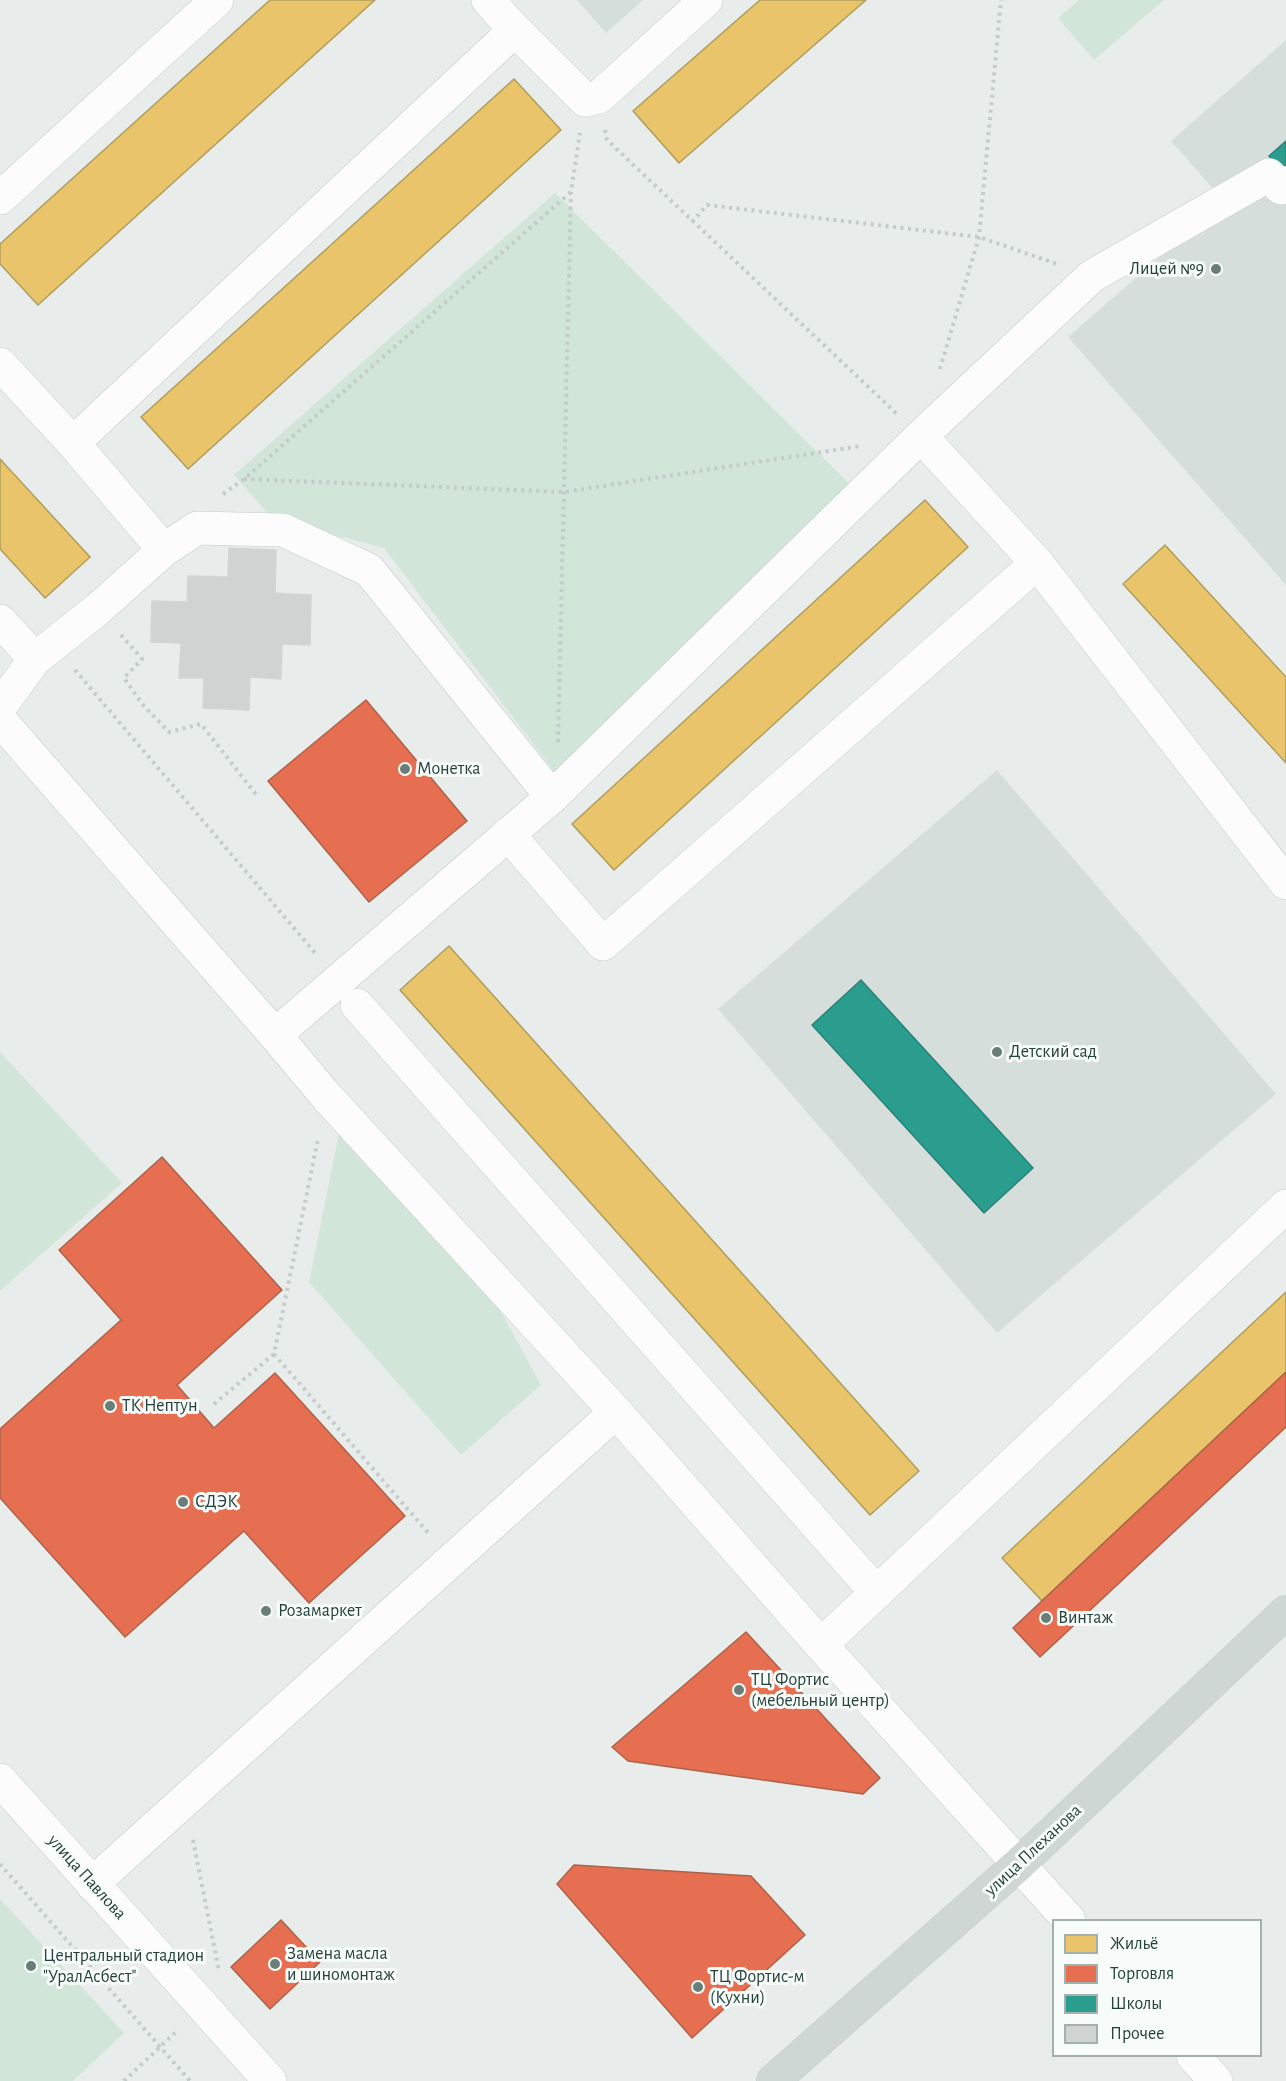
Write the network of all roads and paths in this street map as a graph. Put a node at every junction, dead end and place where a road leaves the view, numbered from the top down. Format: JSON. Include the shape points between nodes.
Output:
{"nodes":[{"id":1,"x":217,"y":0,"type":"edge"},
{"id":2,"x":488,"y":0,"type":"edge"},
{"id":3,"x":706,"y":0,"type":"edge"},
{"id":4,"x":1001,"y":0,"type":"edge"},
{"id":5,"x":515,"y":30,"type":"junction"},
{"id":6,"x":592,"y":98,"type":"junction"},
{"id":7,"x":1286,"y":183,"type":"edge"},
{"id":8,"x":571,"y":192,"type":"junction"},
{"id":9,"x":0,"y":198,"type":"edge"},
{"id":10,"x":692,"y":222,"type":"junction"},
{"id":11,"x":979,"y":237,"type":"junction"},
{"id":12,"x":1092,"y":276,"type":"junction"},
{"id":13,"x":0,"y":364,"type":"edge"},
{"id":14,"x":940,"y":370,"type":"dead end"},
{"id":15,"x":921,"y":436,"type":"junction"},
{"id":16,"x":73,"y":444,"type":"junction"},
{"id":17,"x":863,"y":446,"type":"dead end"},
{"id":18,"x":244,"y":479,"type":"junction"},
{"id":19,"x":564,"y":492,"type":"junction"},
{"id":20,"x":197,"y":528,"type":"junction"},
{"id":21,"x":164,"y":550,"type":"junction"},
{"id":22,"x":1036,"y":563,"type":"junction"},
{"id":23,"x":98,"y":609,"type":"junction"},
{"id":24,"x":0,"y":621,"type":"edge"},
{"id":25,"x":44,"y":651,"type":"junction"},
{"id":26,"x":0,"y":706,"type":"edge"},
{"id":27,"x":0,"y":720,"type":"edge"},
{"id":28,"x":552,"y":796,"type":"junction"},
{"id":29,"x":258,"y":797,"type":"dead end"},
{"id":30,"x":508,"y":834,"type":"junction"},
{"id":31,"x":1286,"y":883,"type":"edge"},
{"id":32,"x":348,"y":993,"type":"junction"},
{"id":33,"x":275,"y":1035,"type":"junction"},
{"id":34,"x":327,"y":1097,"type":"junction"},
{"id":35,"x":1286,"y":1206,"type":"edge"},
{"id":36,"x":214,"y":1404,"type":"dead end"},
{"id":37,"x":616,"y":1412,"type":"junction"},
{"id":38,"x":877,"y":1593,"type":"junction"},
{"id":39,"x":1286,"y":1612,"type":"edge"},
{"id":40,"x":821,"y":1645,"type":"junction"},
{"id":41,"x":0,"y":1780,"type":"edge"},
{"id":42,"x":0,"y":1864,"type":"edge"},
{"id":43,"x":1018,"y":1865,"type":"junction"},
{"id":44,"x":92,"y":1884,"type":"junction"},
{"id":45,"x":1068,"y":1919,"type":"edge"},
{"id":46,"x":160,"y":2048,"type":"junction"},
{"id":47,"x":124,"y":2081,"type":"edge"},
{"id":48,"x":190,"y":2081,"type":"edge"},
{"id":49,"x":270,"y":2081,"type":"edge"},
{"id":50,"x":773,"y":2081,"type":"edge"}],
"edges":[{"from":1,"to":9,"type":"street"},
{"from":2,"to":5,"type":"street"},
{"from":3,"to":6,"type":"street"},
{"from":4,"to":11,"type":"path"},
{"from":5,"to":6,"type":"street"},
{"from":5,"to":16,"type":"street"},
{"from":6,"to":8,"type":"path"},
{"from":6,"to":10,"type":"path","via":[[607,140]]},
{"from":7,"to":12,"type":"street","via":[[1281,188],[1269,175]]},
{"from":8,"to":18,"type":"path"},
{"from":8,"to":19,"type":"path"},
{"from":10,"to":11,"type":"path","via":[[706,206]]},
{"from":10,"to":15,"type":"path"},
{"from":11,"to":12,"type":"path"},
{"from":11,"to":14,"type":"path"},
{"from":12,"to":15,"type":"street"},
{"from":13,"to":16,"type":"street"},
{"from":15,"to":22,"type":"street"},
{"from":15,"to":28,"type":"street"},
{"from":16,"to":21,"type":"street"},
{"from":17,"to":19,"type":"path"},
{"from":18,"to":19,"type":"path"},
{"from":18,"to":20,"type":"path","via":[[218,499]]},
{"from":19,"to":28,"type":"path","via":[[557,775]]},
{"from":20,"to":21,"type":"street"},
{"from":20,"to":28,"type":"street","via":[[283,530],[369,570]]},
{"from":21,"to":23,"type":"street"},
{"from":22,"to":30,"type":"street","via":[[603,944]]},
{"from":22,"to":31,"type":"street"},
{"from":23,"to":25,"type":"street"},
{"from":23,"to":29,"type":"path","via":[[142,659],[124,678],[143,705],[169,732],[201,724]]},
{"from":24,"to":25,"type":"street"},
{"from":25,"to":26,"type":"street"},
{"from":25,"to":32,"type":"path"},
{"from":27,"to":33,"type":"street"},
{"from":28,"to":30,"type":"street"},
{"from":30,"to":32,"type":"street"},
{"from":32,"to":33,"type":"street"},
{"from":32,"to":38,"type":"street"},
{"from":33,"to":34,"type":"street"},
{"from":34,"to":36,"type":"path","via":[[274,1354]]},
{"from":34,"to":37,"type":"street"},
{"from":35,"to":38,"type":"street"},
{"from":37,"to":40,"type":"street"},
{"from":37,"to":44,"type":"street"},
{"from":38,"to":40,"type":"street"},
{"from":39,"to":43,"type":"main road","name":"улица Плеханова"},
{"from":40,"to":43,"type":"street"},
{"from":41,"to":44,"type":"street","name":"улица Павлова"},
{"from":42,"to":46,"type":"path"},
{"from":43,"to":45,"type":"street"},
{"from":43,"to":50,"type":"main road","name":"улица Плеханова"},
{"from":44,"to":49,"type":"street","name":"улица Павлова"},
{"from":46,"to":47,"type":"path"},
{"from":46,"to":48,"type":"path"}]}
